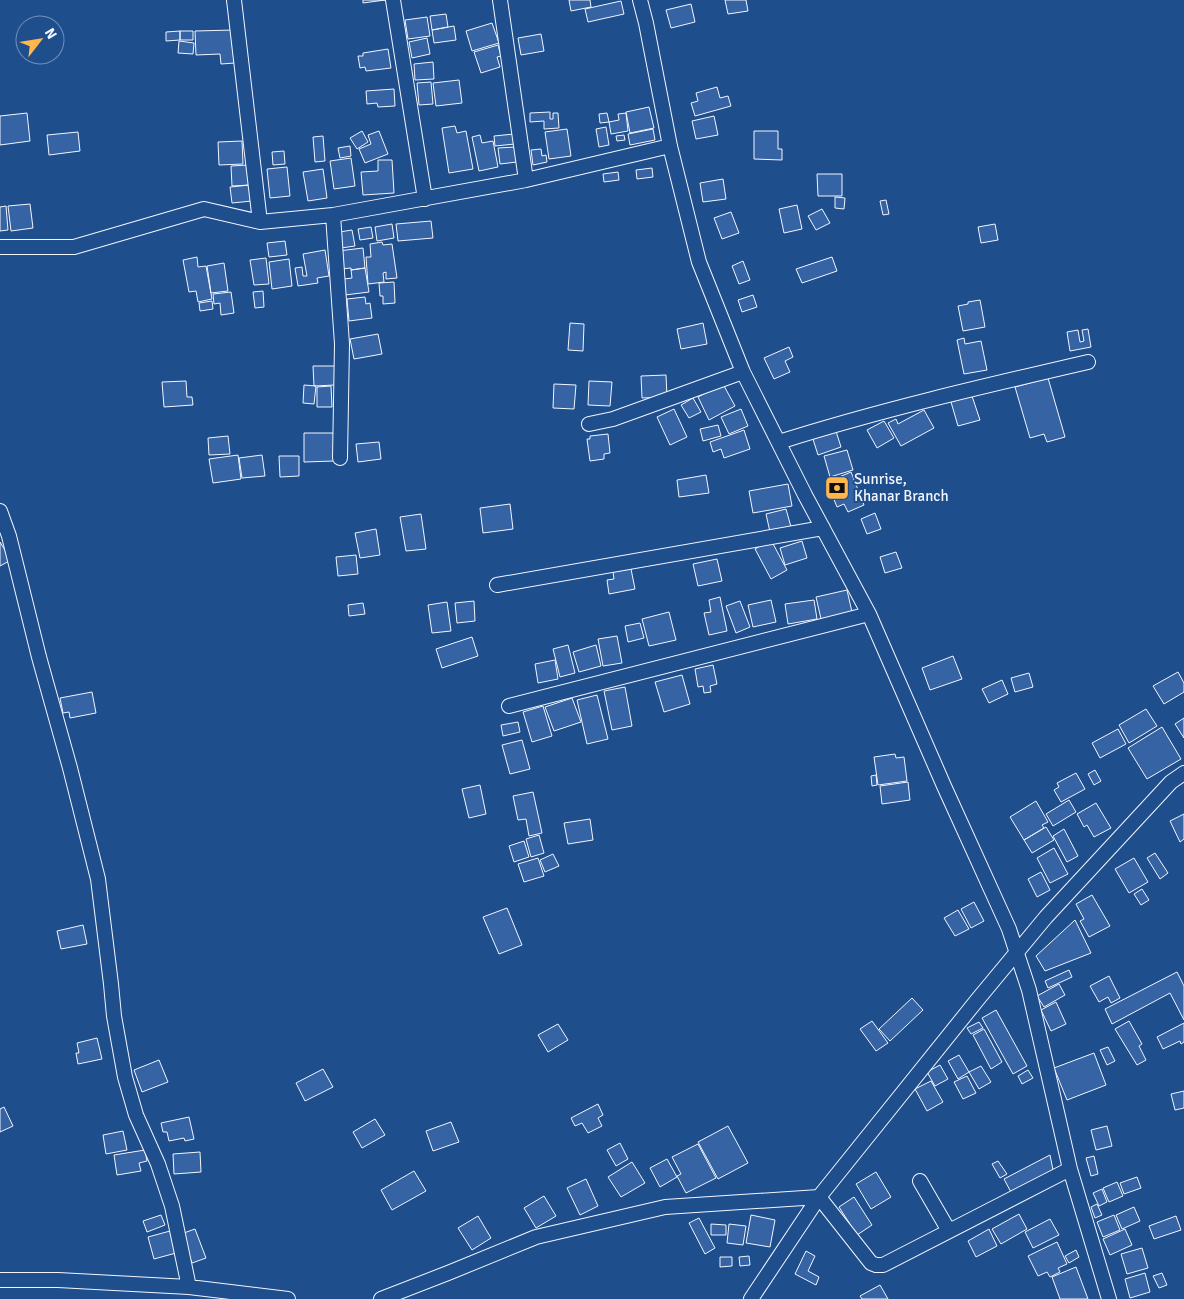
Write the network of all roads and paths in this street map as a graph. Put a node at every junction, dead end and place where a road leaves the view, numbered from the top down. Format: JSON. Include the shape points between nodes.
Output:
{"nodes":[{"id":1,"x":234,"y":0,"type":"edge"},
{"id":2,"x":393,"y":0,"type":"edge"},
{"id":3,"x":500,"y":0,"type":"edge"},
{"id":4,"x":640,"y":0,"type":"edge"},
{"id":5,"x":670,"y":146,"type":"junction"},
{"id":6,"x":526,"y":180,"type":"junction"},
{"id":7,"x":424,"y":199,"type":"junction"},
{"id":8,"x":333,"y":215,"type":"junction"},
{"id":9,"x":260,"y":222,"type":"junction"},
{"id":10,"x":0,"y":247,"type":"edge"},
{"id":11,"x":1088,"y":362,"type":"dead end"},
{"id":12,"x":743,"y":372,"type":"junction"},
{"id":13,"x":589,"y":424,"type":"dead end"},
{"id":14,"x":778,"y":442,"type":"junction"},
{"id":15,"x":340,"y":458,"type":"dead end"},
{"id":16,"x":0,"y":511,"type":"edge"},
{"id":17,"x":823,"y":528,"type":"junction"},
{"id":18,"x":497,"y":585,"type":"dead end"},
{"id":19,"x":869,"y":614,"type":"junction"},
{"id":20,"x":509,"y":706,"type":"dead end"},
{"id":21,"x":1184,"y":773,"type":"edge"},
{"id":22,"x":1017,"y":952,"type":"junction"},
{"id":23,"x":1070,"y":1169,"type":"junction"},
{"id":24,"x":920,"y":1181,"type":"dead end"},
{"id":25,"x":819,"y":1197,"type":"junction"},
{"id":26,"x":949,"y":1231,"type":"junction"},
{"id":27,"x":0,"y":1280,"type":"edge"},
{"id":28,"x":189,"y":1287,"type":"junction"},
{"id":29,"x":288,"y":1299,"type":"edge"},
{"id":30,"x":381,"y":1299,"type":"edge"},
{"id":31,"x":751,"y":1299,"type":"edge"},
{"id":32,"x":1109,"y":1299,"type":"edge"}],
"edges":[{"from":1,"to":9,"type":"street"},
{"from":2,"to":7,"type":"street"},
{"from":3,"to":6,"type":"street"},
{"from":4,"to":5,"type":"street"},
{"from":5,"to":6,"type":"street"},
{"from":5,"to":12,"type":"street","via":[[699,262]]},
{"from":6,"to":7,"type":"street"},
{"from":7,"to":8,"type":"street"},
{"from":8,"to":9,"type":"street"},
{"from":8,"to":15,"type":"street","via":[[342,344]]},
{"from":9,"to":10,"type":"street","via":[[204,209],[74,247]]},
{"from":11,"to":14,"type":"street","via":[[822,428]]},
{"from":12,"to":13,"type":"street","via":[[613,420]]},
{"from":12,"to":14,"type":"street"},
{"from":14,"to":17,"type":"street"},
{"from":16,"to":28,"type":"street","via":[[98,879],[114,1016],[125,1077],[136,1115],[172,1206]]},
{"from":17,"to":18,"type":"street"},
{"from":17,"to":19,"type":"street"},
{"from":19,"to":20,"type":"street"},
{"from":19,"to":22,"type":"street"},
{"from":21,"to":22,"type":"street","via":[[1171,782]]},
{"from":22,"to":23,"type":"street","via":[[1029,990]]},
{"from":22,"to":25,"type":"street"},
{"from":23,"to":26,"type":"street"},
{"from":23,"to":32,"type":"street"},
{"from":24,"to":26,"type":"street"},
{"from":25,"to":26,"type":"street","via":[[876,1266]]},
{"from":25,"to":30,"type":"street","via":[[665,1207],[536,1236]]},
{"from":25,"to":31,"type":"street"},
{"from":27,"to":28,"type":"street"},
{"from":28,"to":29,"type":"street"}]}
